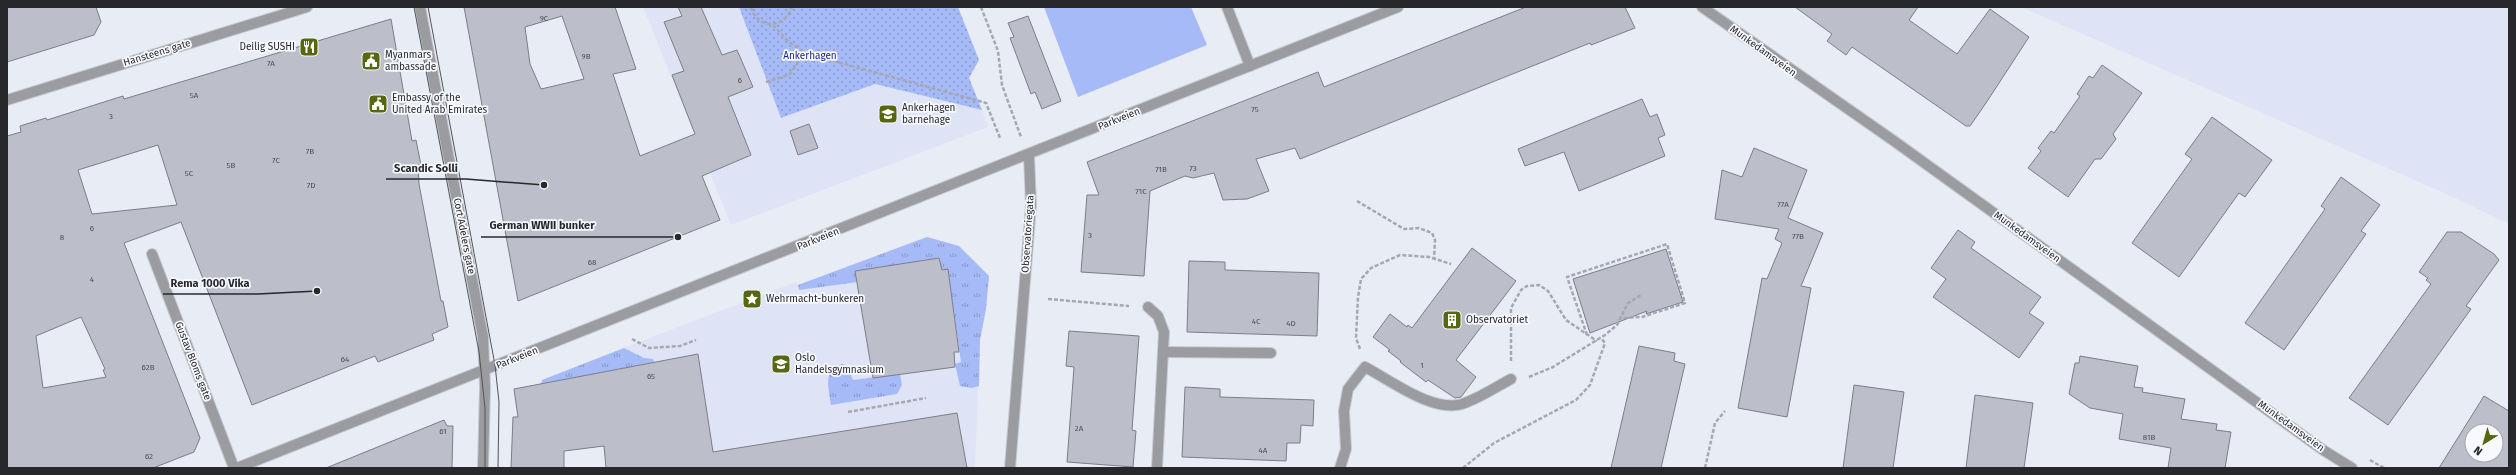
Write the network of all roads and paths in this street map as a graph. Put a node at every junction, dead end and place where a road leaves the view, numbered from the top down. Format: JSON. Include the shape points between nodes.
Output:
{"nodes":[{"id":1,"x":307,"y":7,"type":"edge"},
{"id":2,"x":420,"y":7,"type":"edge"},
{"id":3,"x":751,"y":7,"type":"edge"},
{"id":4,"x":792,"y":7,"type":"edge"},
{"id":5,"x":981,"y":7,"type":"edge"},
{"id":6,"x":1227,"y":7,"type":"edge"},
{"id":7,"x":1398,"y":7,"type":"edge"},
{"id":8,"x":1702,"y":7,"type":"edge"},
{"id":9,"x":773,"y":25,"type":"junction"},
{"id":10,"x":805,"y":54,"type":"junction"},
{"id":11,"x":1250,"y":66,"type":"junction"},
{"id":12,"x":766,"y":82,"type":"dead end"},
{"id":13,"x":7,"y":100,"type":"edge"},
{"id":14,"x":1000,"y":138,"type":"dead end"},
{"id":15,"x":1029,"y":156,"type":"junction"},
{"id":16,"x":1357,"y":201,"type":"dead end"},
{"id":17,"x":152,"y":254,"type":"dead end"},
{"id":18,"x":1434,"y":259,"type":"junction"},
{"id":19,"x":1451,"y":264,"type":"dead end"},
{"id":20,"x":1641,"y":295,"type":"dead end"},
{"id":21,"x":1048,"y":299,"type":"dead end"},
{"id":22,"x":1120,"y":305,"type":"dead end"},
{"id":23,"x":1148,"y":307,"type":"dead end"},
{"id":24,"x":1620,"y":318,"type":"junction"},
{"id":25,"x":1587,"y":335,"type":"junction"},
{"id":26,"x":1601,"y":338,"type":"junction"},
{"id":27,"x":632,"y":339,"type":"dead end"},
{"id":28,"x":696,"y":340,"type":"dead end"},
{"id":29,"x":1597,"y":341,"type":"junction"},
{"id":30,"x":1164,"y":352,"type":"junction"},
{"id":31,"x":1271,"y":354,"type":"dead end"},
{"id":32,"x":1365,"y":367,"type":"junction"},
{"id":33,"x":485,"y":371,"type":"junction"},
{"id":34,"x":1511,"y":379,"type":"junction"},
{"id":35,"x":926,"y":398,"type":"dead end"},
{"id":36,"x":1725,"y":411,"type":"dead end"},
{"id":37,"x":848,"y":412,"type":"dead end"},
{"id":38,"x":235,"y":468,"type":"edge"},
{"id":39,"x":482,"y":468,"type":"edge"},
{"id":40,"x":1010,"y":468,"type":"edge"},
{"id":41,"x":1158,"y":468,"type":"edge"},
{"id":42,"x":1340,"y":468,"type":"edge"},
{"id":43,"x":1463,"y":468,"type":"edge"},
{"id":44,"x":1705,"y":468,"type":"edge"},
{"id":45,"x":2352,"y":468,"type":"edge"}],
"edges":[{"from":1,"to":13,"type":"street","name":"Hansteens gate"},
{"from":2,"to":33,"type":"street","name":"Cort Adelers gate","via":[[483,337]]},
{"from":3,"to":9,"type":"path","via":[[756,18]]},
{"from":4,"to":9,"type":"path","via":[[786,19]]},
{"from":5,"to":15,"type":"path","via":[[998,51],[1002,85]]},
{"from":6,"to":11,"type":"street"},
{"from":7,"to":11,"type":"street","name":"Parkveien"},
{"from":8,"to":45,"type":"street","name":"Munkedamsveien","via":[[2323,450]]},
{"from":9,"to":10,"type":"path"},
{"from":10,"to":12,"type":"path","via":[[789,75]]},
{"from":10,"to":14,"type":"path","via":[[986,103]]},
{"from":11,"to":15,"type":"street","name":"Parkveien"},
{"from":15,"to":33,"type":"street","name":"Parkveien"},
{"from":15,"to":40,"type":"street","name":"Observatoriegata","via":[[1031,205]]},
{"from":16,"to":18,"type":"path","via":[[1404,229],[1419,228],[1432,234],[1435,240]]},
{"from":17,"to":38,"type":"street","name":"Gustav Bloms gate"},
{"from":18,"to":19,"type":"path"},
{"from":18,"to":32,"type":"path","via":[[1400,255],[1371,268],[1362,279],[1358,297],[1356,338]]},
{"from":20,"to":24,"type":"path","via":[[1628,303]]},
{"from":21,"to":22,"type":"path"},
{"from":23,"to":30,"type":"street","via":[[1158,316],[1164,332]]},
{"from":24,"to":25,"type":"path","via":[[1642,317],[1685,303],[1667,244],[1567,277]]},
{"from":24,"to":26,"type":"path","via":[[1617,325]]},
{"from":25,"to":29,"type":"path"},
{"from":25,"to":34,"type":"path","via":[[1566,320],[1548,291],[1539,285],[1527,286],[1521,290],[1511,308]]},
{"from":26,"to":29,"type":"path"},
{"from":26,"to":43,"type":"path","via":[[1605,343],[1593,380],[1576,400],[1494,444]]},
{"from":27,"to":28,"type":"path","via":[[649,348],[680,346]]},
{"from":29,"to":34,"type":"path","via":[[1554,367],[1528,378]]},
{"from":30,"to":31,"type":"street"},
{"from":30,"to":41,"type":"street"},
{"from":32,"to":34,"type":"street","via":[[1423,399],[1448,406],[1462,404]]},
{"from":32,"to":42,"type":"street","via":[[1348,389],[1344,411],[1346,449]]},
{"from":33,"to":38,"type":"street","name":"Parkveien"},
{"from":33,"to":39,"type":"street","name":"Cort Adelers gate"},
{"from":35,"to":37,"type":"path"},
{"from":36,"to":44,"type":"path","via":[[1715,422]]}]}
